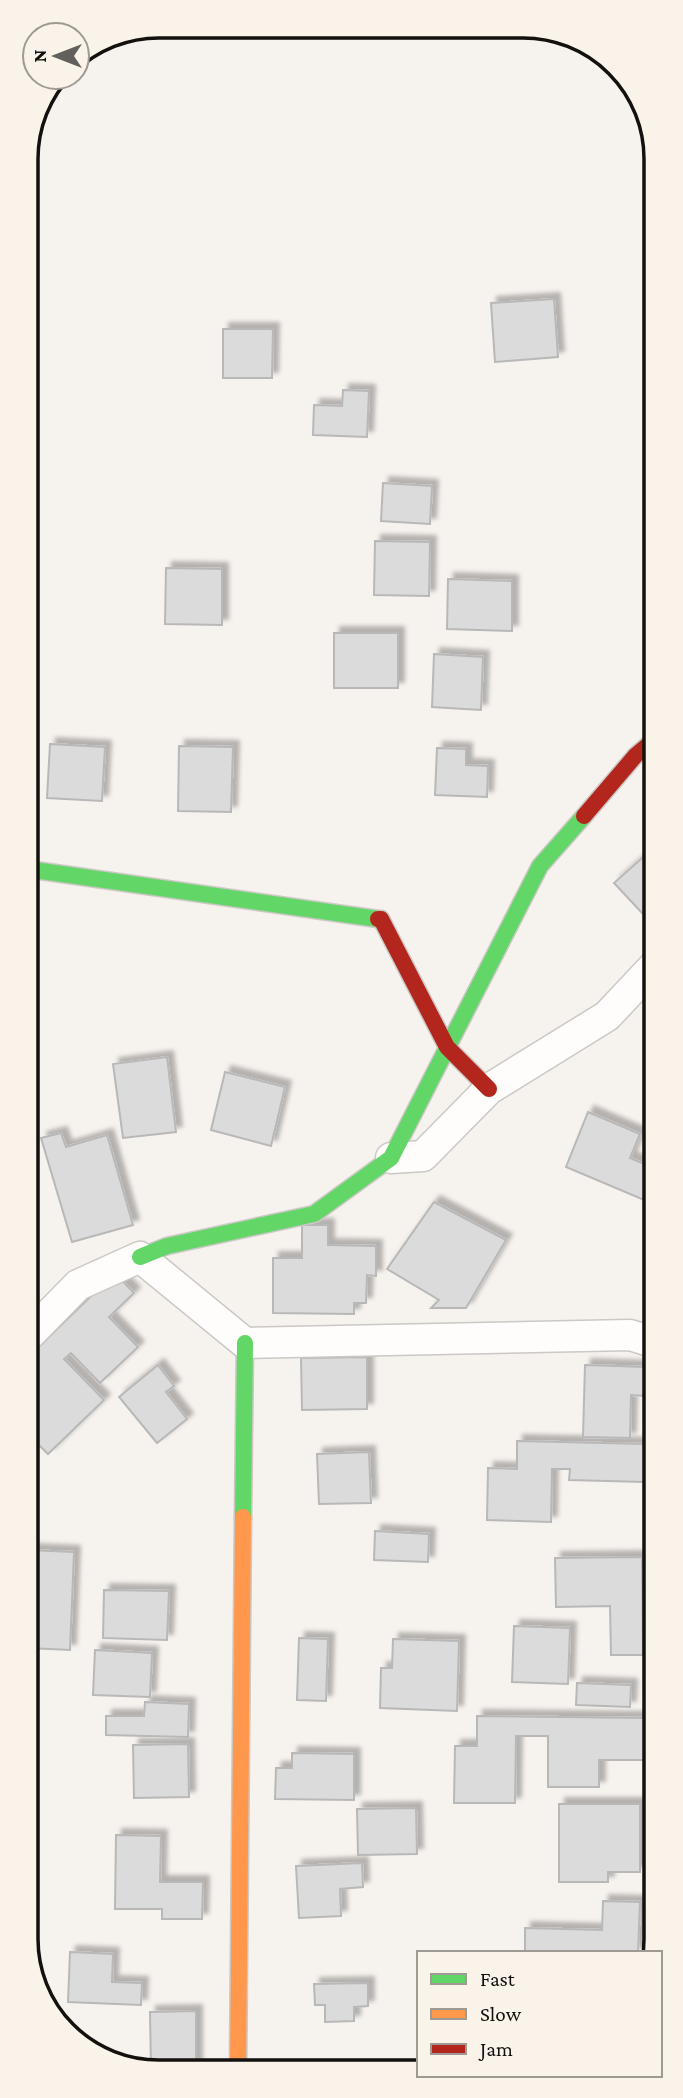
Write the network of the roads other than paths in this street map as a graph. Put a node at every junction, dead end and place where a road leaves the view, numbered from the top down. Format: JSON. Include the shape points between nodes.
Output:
{"nodes":[{"id":1,"x":644,"y":748,"type":"edge"},
{"id":2,"x":39,"y":871,"type":"edge"},
{"id":3,"x":644,"y":977,"type":"edge"},
{"id":4,"x":447,"y":1047,"type":"junction"},
{"id":5,"x":489,"y":1089,"type":"junction"},
{"id":6,"x":391,"y":1158,"type":"junction"},
{"id":7,"x":140,"y":1257,"type":"junction"},
{"id":8,"x":38,"y":1325,"type":"edge"},
{"id":9,"x":644,"y":1339,"type":"edge"},
{"id":10,"x":245,"y":1343,"type":"junction"},
{"id":11,"x":238,"y":2060,"type":"edge"}],
"edges":[{"from":1,"to":4,"type":"street","via":[[540,866]]},
{"from":2,"to":4,"type":"street","via":[[381,919]]},
{"from":3,"to":5,"type":"street","via":[[607,1016]]},
{"from":4,"to":5,"type":"street"},
{"from":4,"to":6,"type":"street"},
{"from":5,"to":6,"type":"street","via":[[423,1156]]},
{"from":6,"to":7,"type":"street","via":[[314,1214],[167,1245]]},
{"from":7,"to":8,"type":"street","via":[[78,1285]]},
{"from":7,"to":10,"type":"street"},
{"from":9,"to":10,"type":"street","via":[[630,1335]]},
{"from":10,"to":11,"type":"street"}]}
